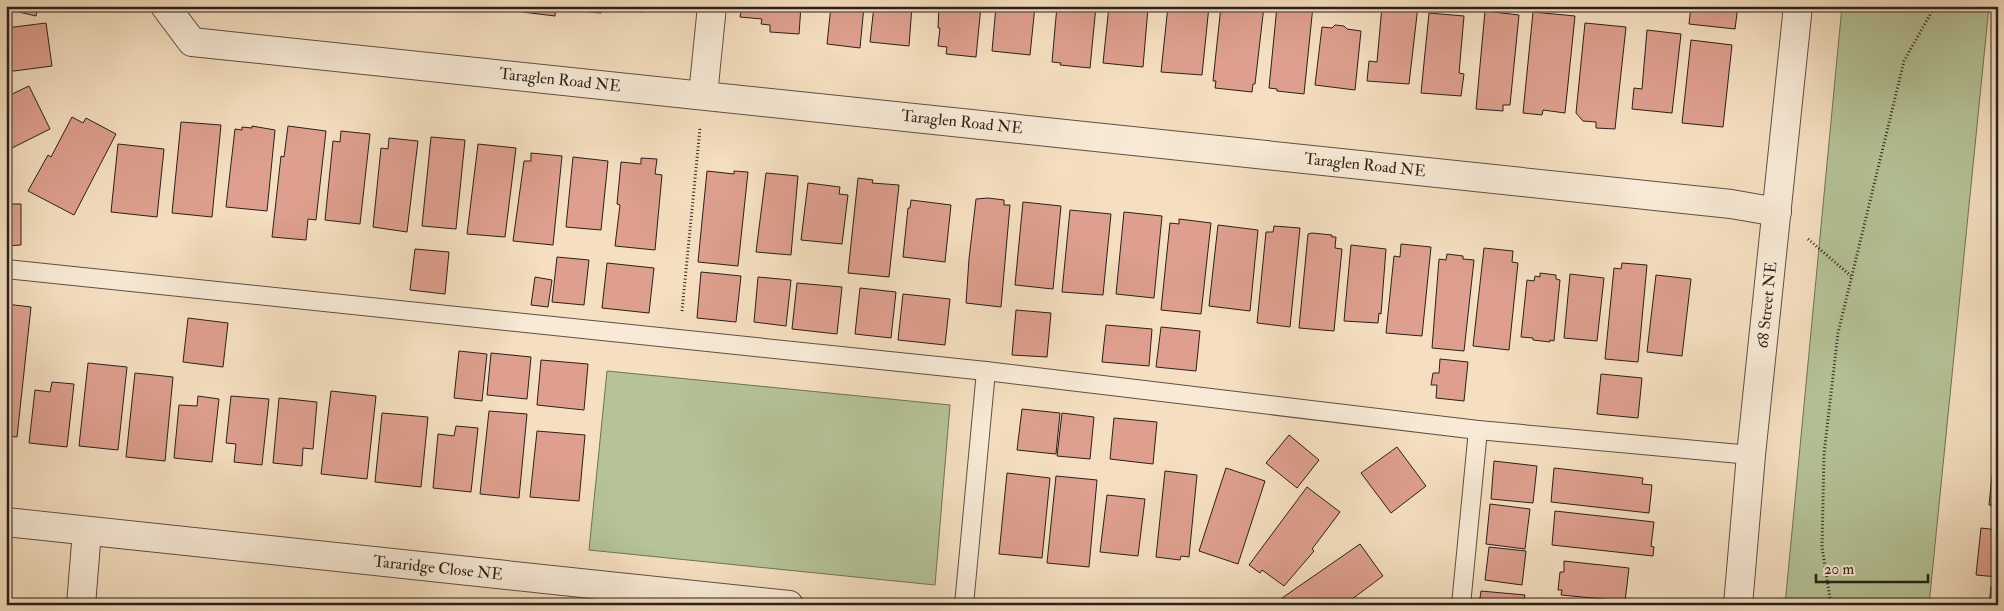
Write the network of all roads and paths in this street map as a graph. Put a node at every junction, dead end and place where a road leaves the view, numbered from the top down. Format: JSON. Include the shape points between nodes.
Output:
{"nodes":[{"id":1,"x":165,"y":6,"type":"edge"},
{"id":2,"x":712,"y":6,"type":"edge"},
{"id":3,"x":1798,"y":6,"type":"edge"},
{"id":4,"x":1935,"y":6,"type":"edge"},
{"id":5,"x":703,"y":95,"type":"junction"},
{"id":6,"x":1777,"y":212,"type":"junction"},
{"id":7,"x":6,"y":269,"type":"edge"},
{"id":8,"x":1851,"y":276,"type":"junction"},
{"id":9,"x":679,"y":340,"type":"junction"},
{"id":10,"x":986,"y":371,"type":"junction"},
{"id":11,"x":1478,"y":430,"type":"junction"},
{"id":12,"x":1750,"y":456,"type":"junction"},
{"id":13,"x":6,"y":522,"type":"edge"},
{"id":14,"x":87,"y":530,"type":"junction"},
{"id":15,"x":81,"y":605,"type":"edge"},
{"id":16,"x":789,"y":605,"type":"edge"},
{"id":17,"x":964,"y":605,"type":"edge"},
{"id":18,"x":1461,"y":605,"type":"edge"},
{"id":19,"x":1738,"y":605,"type":"edge"},
{"id":20,"x":1831,"y":605,"type":"edge"}],
"edges":[{"from":1,"to":5,"type":"street","name":"Taraglen Road NE","via":[[192,42]]},
{"from":2,"to":5,"type":"street"},
{"from":3,"to":6,"type":"street","name":"68 Street NE"},
{"from":4,"to":8,"type":"path","via":[[1904,61]]},
{"from":5,"to":6,"type":"street","name":"Taraglen Road NE","via":[[1731,204]]},
{"from":5,"to":9,"type":"path"},
{"from":6,"to":8,"type":"path"},
{"from":6,"to":12,"type":"street","name":"68 Street NE"},
{"from":7,"to":9,"type":"lane"},
{"from":8,"to":20,"type":"path","via":[[1838,333],[1824,454],[1822,547]]},
{"from":9,"to":10,"type":"lane"},
{"from":10,"to":11,"type":"lane"},
{"from":10,"to":17,"type":"lane"},
{"from":11,"to":12,"type":"lane"},
{"from":11,"to":18,"type":"lane"},
{"from":12,"to":19,"type":"street","name":"68 Street NE"},
{"from":13,"to":14,"type":"street","name":"Tararidge Close NE"},
{"from":14,"to":15,"type":"street"},
{"from":14,"to":16,"type":"street","name":"Tararidge Close NE"}]}
